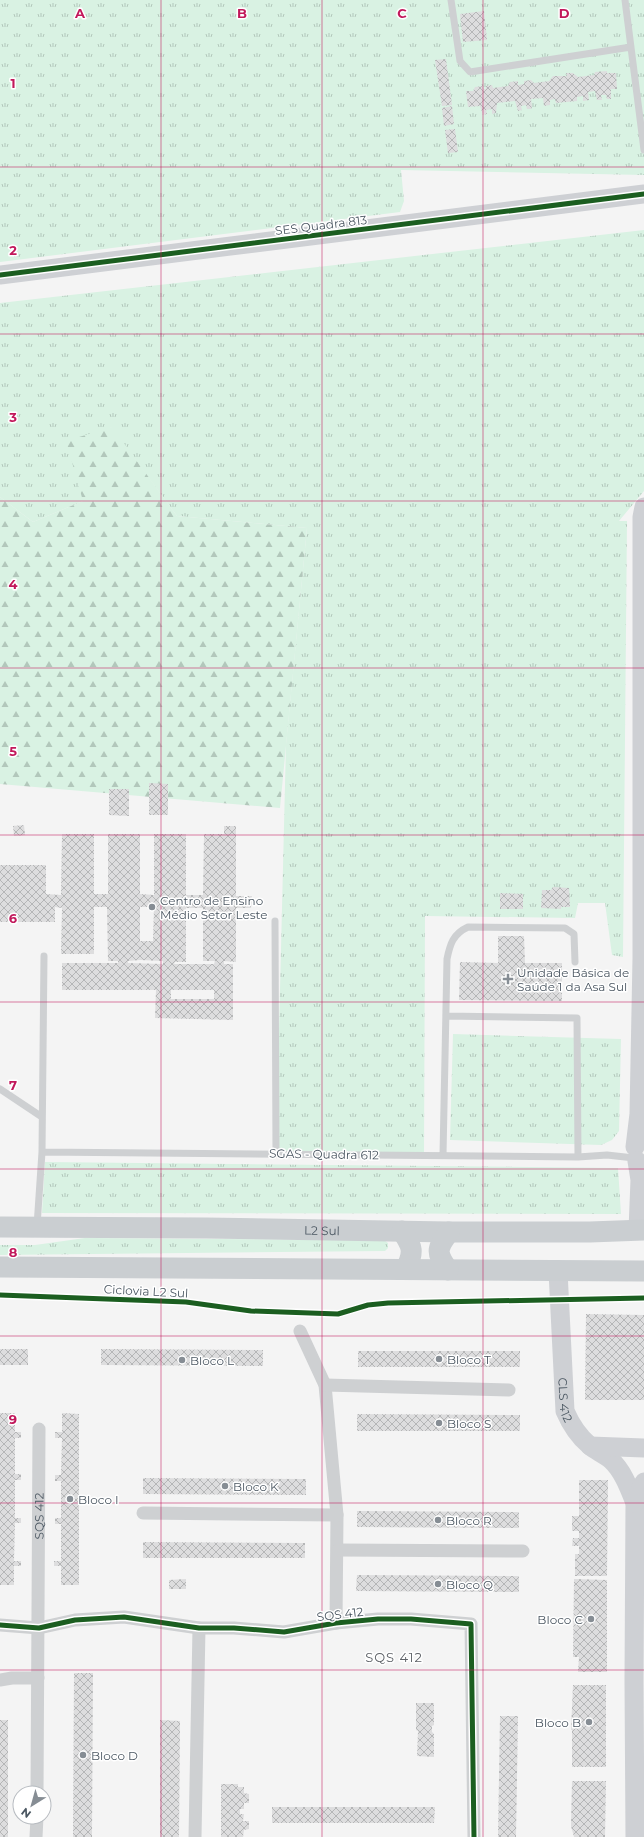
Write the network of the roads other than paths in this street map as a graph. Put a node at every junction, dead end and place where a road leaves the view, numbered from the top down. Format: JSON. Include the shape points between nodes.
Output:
{"nodes":[{"id":1,"x":451,"y":0,"type":"edge"},
{"id":2,"x":625,"y":0,"type":"edge"},
{"id":3,"x":631,"y":47,"type":"junction"},
{"id":4,"x":644,"y":150,"type":"edge"},
{"id":5,"x":644,"y":194,"type":"edge"},
{"id":6,"x":0,"y":275,"type":"edge"},
{"id":7,"x":644,"y":507,"type":"edge"},
{"id":8,"x":643,"y":806,"type":"edge"},
{"id":9,"x":275,"y":921,"type":"dead end"},
{"id":10,"x":643,"y":951,"type":"edge"},
{"id":11,"x":44,"y":956,"type":"dead end"},
{"id":12,"x":575,"y":962,"type":"dead end"},
{"id":13,"x":446,"y":1016,"type":"junction"},
{"id":14,"x":0,"y":1089,"type":"edge"},
{"id":15,"x":42,"y":1117,"type":"junction"},
{"id":16,"x":42,"y":1152,"type":"junction"},
{"id":17,"x":276,"y":1154,"type":"junction"},
{"id":18,"x":443,"y":1155,"type":"junction"},
{"id":19,"x":578,"y":1156,"type":"junction"},
{"id":20,"x":639,"y":1156,"type":"edge"},
{"id":21,"x":0,"y":1227,"type":"edge"},
{"id":22,"x":37,"y":1227,"type":"junction"},
{"id":23,"x":641,"y":1230,"type":"edge"},
{"id":24,"x":402,"y":1231,"type":"junction"},
{"id":25,"x":449,"y":1232,"type":"junction"},
{"id":26,"x":0,"y":1268,"type":"edge"},
{"id":27,"x":406,"y":1269,"type":"junction"},
{"id":28,"x":448,"y":1270,"type":"junction"},
{"id":29,"x":558,"y":1271,"type":"junction"},
{"id":30,"x":644,"y":1271,"type":"edge"},
{"id":31,"x":300,"y":1331,"type":"dead end"},
{"id":32,"x":325,"y":1385,"type":"junction"},
{"id":33,"x":509,"y":1390,"type":"dead end"},
{"id":34,"x":39,"y":1429,"type":"dead end"},
{"id":35,"x":590,"y":1446,"type":"junction"},
{"id":36,"x":644,"y":1448,"type":"edge"},
{"id":37,"x":644,"y":1482,"type":"edge"},
{"id":38,"x":635,"y":1502,"type":"junction"},
{"id":39,"x":144,"y":1513,"type":"dead end"},
{"id":40,"x":337,"y":1515,"type":"junction"},
{"id":41,"x":338,"y":1550,"type":"junction"},
{"id":42,"x":523,"y":1551,"type":"dead end"},
{"id":43,"x":336,"y":1623,"type":"junction"},
{"id":44,"x":0,"y":1625,"type":"edge"},
{"id":45,"x":39,"y":1628,"type":"junction"},
{"id":46,"x":199,"y":1628,"type":"junction"},
{"id":47,"x":38,"y":1678,"type":"junction"},
{"id":48,"x":0,"y":1680,"type":"edge"},
{"id":49,"x":37,"y":1785,"type":"edge"},
{"id":50,"x":37,"y":1825,"type":"edge"},
{"id":51,"x":36,"y":1837,"type":"edge"},
{"id":52,"x":195,"y":1837,"type":"edge"},
{"id":53,"x":474,"y":1837,"type":"edge"},
{"id":54,"x":635,"y":1837,"type":"edge"}],
"edges":[{"from":1,"to":3,"type":"lane","via":[[460,61],[470,72]]},
{"from":2,"to":3,"type":"lane"},
{"from":3,"to":4,"type":"lane"},
{"from":5,"to":6,"type":"street","name":"SES Quadra 813"},
{"from":7,"to":8,"type":"street"},
{"from":8,"to":10,"type":"street"},
{"from":9,"to":17,"type":"lane"},
{"from":10,"to":20,"type":"street"},
{"from":11,"to":15,"type":"lane"},
{"from":12,"to":13,"type":"lane","via":[[574,934],[565,928],[468,927],[460,930],[450,945]]},
{"from":13,"to":18,"type":"lane"},
{"from":13,"to":19,"type":"lane","via":[[577,1018]]},
{"from":14,"to":15,"type":"lane"},
{"from":15,"to":16,"type":"lane"},
{"from":16,"to":17,"type":"lane","name":"SGAS - Quadra 612"},
{"from":16,"to":22,"type":"lane"},
{"from":17,"to":18,"type":"lane","name":"SGAS - Quadra 612"},
{"from":18,"to":19,"type":"lane","name":"SGAS - Quadra 612"},
{"from":19,"to":20,"type":"lane","name":"SGAS - Quadra 612"},
{"from":20,"to":23,"type":"street"},
{"from":21,"to":22,"type":"main road","name":"L2 Sul"},
{"from":22,"to":24,"type":"main road","name":"L2 Sul"},
{"from":23,"to":25,"type":"main road","name":"L2 Sul"},
{"from":24,"to":25,"type":"main road","name":"L2 Sul"},
{"from":24,"to":27,"type":"main road","via":[[412,1250]]},
{"from":25,"to":28,"type":"main road","via":[[440,1243],[438,1252]]},
{"from":26,"to":27,"type":"main road"},
{"from":27,"to":28,"type":"main road"},
{"from":28,"to":29,"type":"main road"},
{"from":29,"to":30,"type":"main road"},
{"from":29,"to":35,"type":"street","name":"CLS 412","via":[[565,1411],[571,1424]]},
{"from":31,"to":32,"type":"street","name":"SQS 412"},
{"from":32,"to":33,"type":"street"},
{"from":32,"to":40,"type":"street","name":"SQS 412"},
{"from":34,"to":45,"type":"street","name":"SQS 412"},
{"from":35,"to":36,"type":"street"},
{"from":35,"to":38,"type":"street","name":"CLS 412","via":[[611,1460],[624,1477]]},
{"from":37,"to":38,"type":"street"},
{"from":38,"to":54,"type":"street"},
{"from":39,"to":40,"type":"street"},
{"from":40,"to":41,"type":"street","name":"SQS 412"},
{"from":41,"to":42,"type":"street"},
{"from":41,"to":43,"type":"street","name":"SQS 412"},
{"from":43,"to":46,"type":"street","name":"SQS 412","via":[[284,1632]]},
{"from":43,"to":53,"type":"street","name":"SQS 412","via":[[411,1619],[471,1624]]},
{"from":44,"to":45,"type":"street","name":"SQS 412"},
{"from":45,"to":46,"type":"street","name":"SQS 412","via":[[75,1620],[124,1617]]},
{"from":45,"to":47,"type":"street","name":"SQS 412"},
{"from":46,"to":52,"type":"street"},
{"from":47,"to":48,"type":"street"},
{"from":47,"to":49,"type":"street","name":"SQS 412"},
{"from":50,"to":51,"type":"street"}]}
